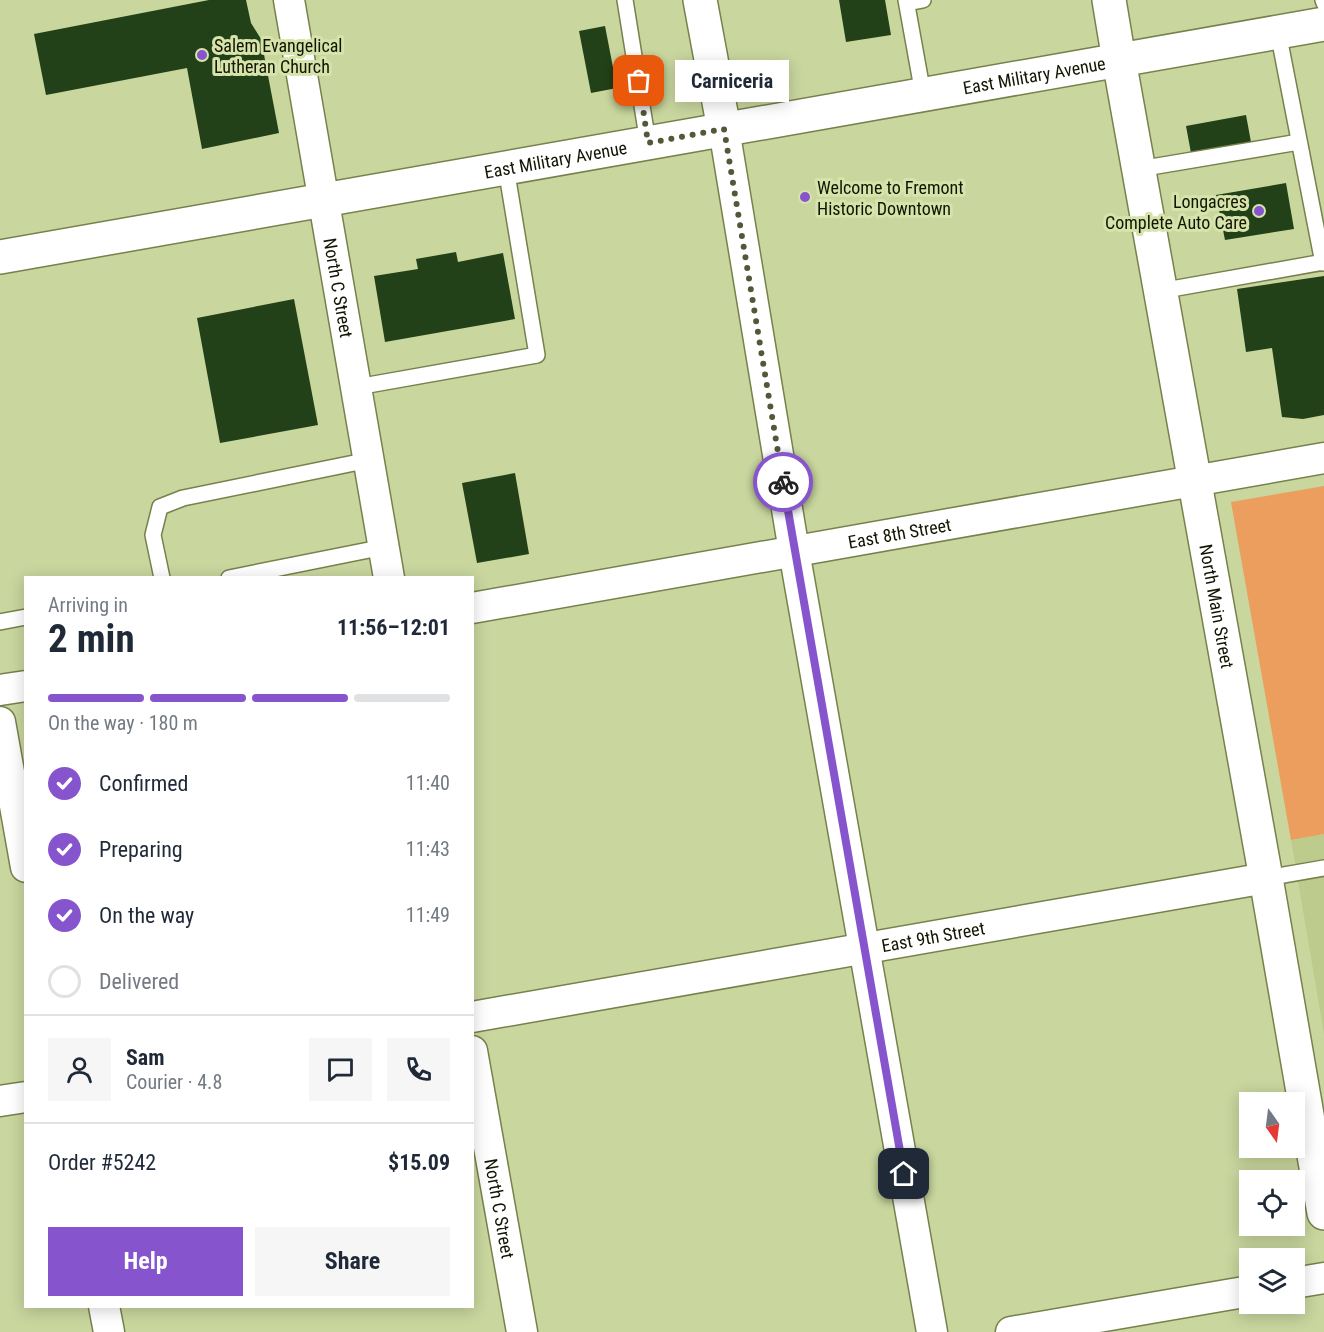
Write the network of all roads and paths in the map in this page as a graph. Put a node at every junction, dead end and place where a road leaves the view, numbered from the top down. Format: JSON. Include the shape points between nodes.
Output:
{"nodes":[{"id":1,"x":289,"y":0,"type":"edge"},
{"id":2,"x":625,"y":0,"type":"edge"},
{"id":3,"x":700,"y":0,"type":"edge"},
{"id":4,"x":923,"y":0,"type":"edge"},
{"id":5,"x":1109,"y":0,"type":"edge"},
{"id":6,"x":906,"y":2,"type":"edge"},
{"id":7,"x":1324,"y":24,"type":"edge"},
{"id":8,"x":1278,"y":32,"type":"junction"},
{"id":9,"x":1119,"y":60,"type":"junction"},
{"id":10,"x":923,"y":94,"type":"junction"},
{"id":11,"x":724,"y":129,"type":"junction"},
{"id":12,"x":1299,"y":142,"type":"junction"},
{"id":13,"x":648,"y":143,"type":"junction"},
{"id":14,"x":506,"y":168,"type":"junction"},
{"id":15,"x":1139,"y":169,"type":"junction"},
{"id":16,"x":324,"y":201,"type":"junction"},
{"id":17,"x":0,"y":257,"type":"edge"},
{"id":18,"x":1323,"y":263,"type":"edge"},
{"id":19,"x":1160,"y":291,"type":"junction"},
{"id":20,"x":357,"y":387,"type":"junction"},
{"id":21,"x":1324,"y":458,"type":"edge"},
{"id":22,"x":369,"y":460,"type":"junction"},
{"id":23,"x":1194,"y":481,"type":"junction"},
{"id":24,"x":384,"y":547,"type":"junction"},
{"id":25,"x":794,"y":551,"type":"junction"},
{"id":26,"x":162,"y":576,"type":"edge"},
{"id":27,"x":239,"y":576,"type":"edge"},
{"id":28,"x":389,"y":576,"type":"edge"},
{"id":29,"x":474,"y":608,"type":"edge"},
{"id":30,"x":24,"y":617,"type":"edge"},
{"id":31,"x":0,"y":622,"type":"edge"},
{"id":32,"x":24,"y":686,"type":"edge"},
{"id":33,"x":0,"y":690,"type":"edge"},
{"id":34,"x":0,"y":722,"type":"edge"},
{"id":35,"x":24,"y":856,"type":"edge"},
{"id":36,"x":1324,"y":868,"type":"edge"},
{"id":37,"x":1266,"y":878,"type":"junction"},
{"id":38,"x":864,"y":950,"type":"junction"},
{"id":39,"x":474,"y":1017,"type":"edge"},
{"id":40,"x":474,"y":1063,"type":"edge"},
{"id":41,"x":24,"y":1097,"type":"edge"},
{"id":42,"x":0,"y":1101,"type":"edge"},
{"id":43,"x":1324,"y":1213,"type":"edge"},
{"id":44,"x":1324,"y":1278,"type":"edge"},
{"id":45,"x":1305,"y":1281,"type":"edge"},
{"id":46,"x":1239,"y":1293,"type":"edge"},
{"id":47,"x":104,"y":1308,"type":"edge"},
{"id":48,"x":109,"y":1332,"type":"edge"},
{"id":49,"x":522,"y":1332,"type":"edge"},
{"id":50,"x":932,"y":1332,"type":"edge"},
{"id":51,"x":1011,"y":1332,"type":"edge"}],
"edges":[{"from":1,"to":16,"type":"street","name":"North C Street"},
{"from":2,"to":13,"type":"lane"},
{"from":3,"to":11,"type":"main road"},
{"from":4,"to":6,"type":"lane"},
{"from":5,"to":9,"type":"main road","name":"North Main Street"},
{"from":6,"to":10,"type":"lane"},
{"from":7,"to":8,"type":"main road","name":"East Military Avenue"},
{"from":8,"to":9,"type":"main road","name":"East Military Avenue"},
{"from":8,"to":12,"type":"lane"},
{"from":9,"to":10,"type":"main road","name":"East Military Avenue"},
{"from":9,"to":15,"type":"main road","name":"North Main Street"},
{"from":10,"to":11,"type":"main road","name":"East Military Avenue"},
{"from":11,"to":13,"type":"main road","name":"East Military Avenue"},
{"from":11,"to":25,"type":"street"},
{"from":12,"to":15,"type":"lane"},
{"from":12,"to":18,"type":"lane"},
{"from":13,"to":14,"type":"main road","name":"East Military Avenue"},
{"from":14,"to":16,"type":"main road","name":"East Military Avenue"},
{"from":14,"to":20,"type":"lane","via":[[537,355]]},
{"from":15,"to":19,"type":"main road","name":"North Main Street"},
{"from":16,"to":17,"type":"main road","name":"East Military Avenue"},
{"from":16,"to":20,"type":"street","name":"North C Street"},
{"from":18,"to":19,"type":"lane"},
{"from":19,"to":23,"type":"main road","name":"North Main Street"},
{"from":20,"to":22,"type":"street","name":"North C Street"},
{"from":21,"to":23,"type":"street","name":"East 8th Street"},
{"from":22,"to":24,"type":"street","name":"North C Street"},
{"from":22,"to":26,"type":"lane","via":[[183,498],[160,507],[153,535]]},
{"from":23,"to":25,"type":"street","name":"East 8th Street"},
{"from":23,"to":37,"type":"main road","name":"North Main Street"},
{"from":24,"to":27,"type":"lane"},
{"from":24,"to":28,"type":"street","name":"North C Street"},
{"from":25,"to":29,"type":"street","name":"East 8th Street"},
{"from":25,"to":38,"type":"street"},
{"from":30,"to":31,"type":"lane"},
{"from":32,"to":33,"type":"street"},
{"from":34,"to":35,"type":"street"},
{"from":36,"to":37,"type":"lane","name":"East 9th Street"},
{"from":37,"to":38,"type":"street","name":"East 9th Street"},
{"from":37,"to":43,"type":"main road","name":"North Main Street"},
{"from":38,"to":39,"type":"street","name":"East 9th Street"},
{"from":38,"to":50,"type":"street"},
{"from":40,"to":49,"type":"street","name":"North C Street"},
{"from":41,"to":42,"type":"street"},
{"from":44,"to":45,"type":"street"},
{"from":46,"to":51,"type":"street"},
{"from":47,"to":48,"type":"street"}]}
